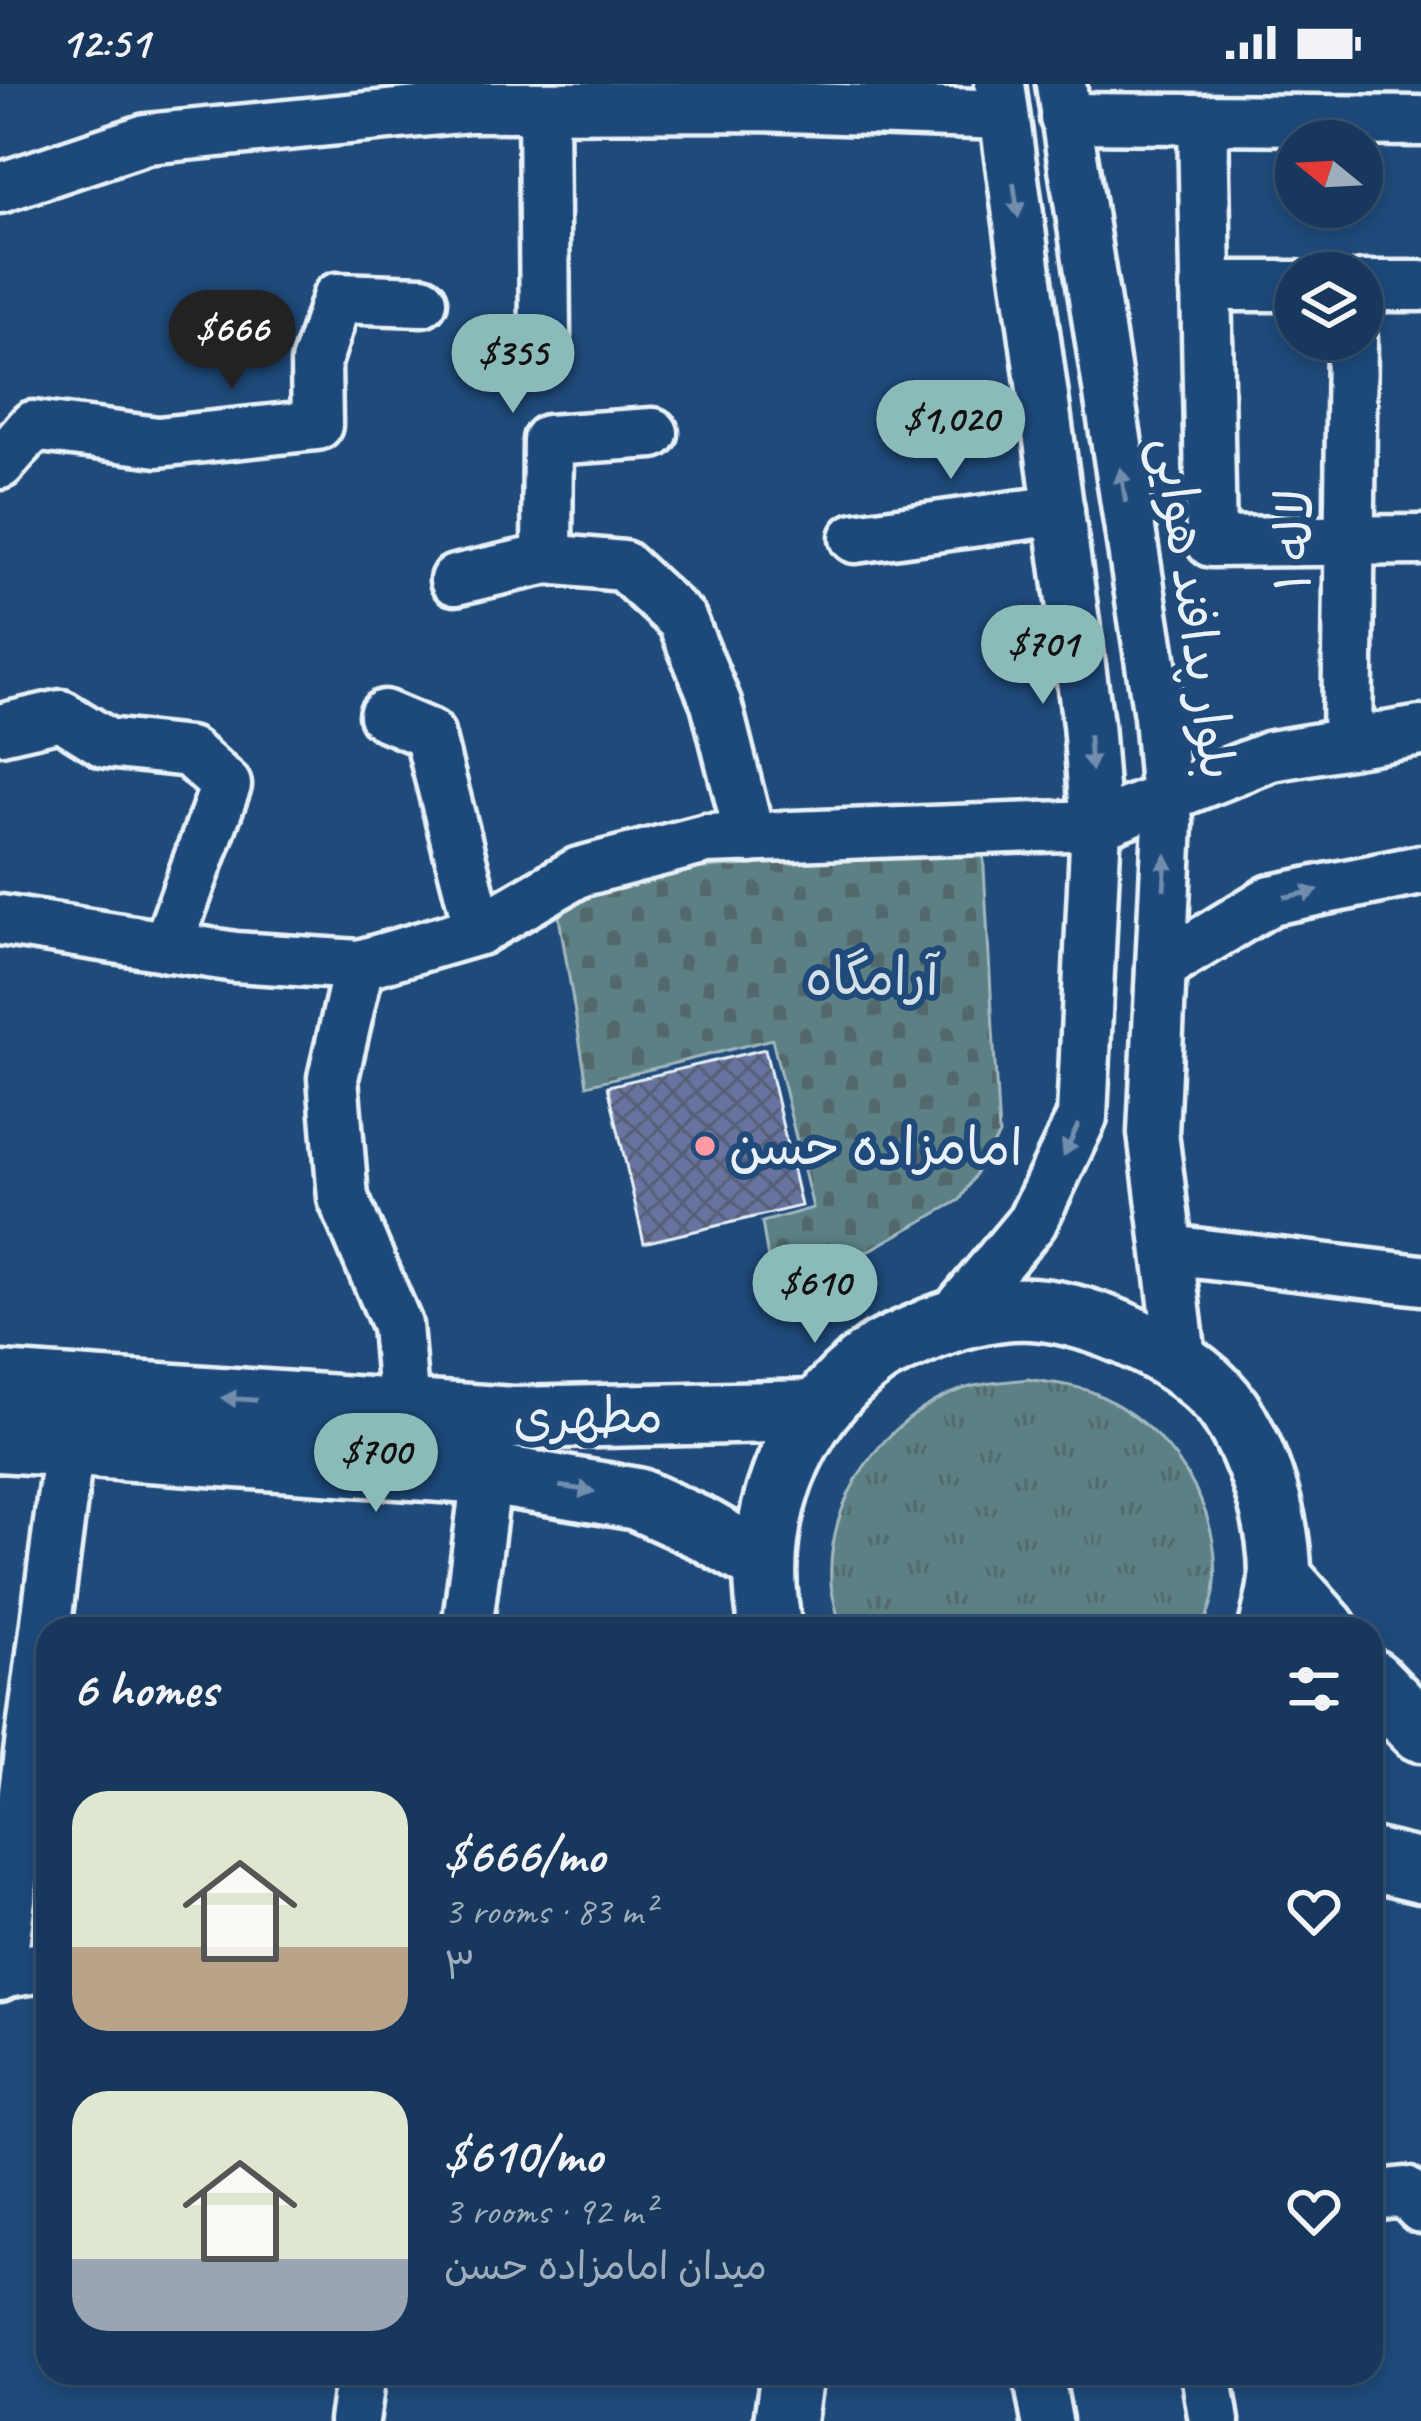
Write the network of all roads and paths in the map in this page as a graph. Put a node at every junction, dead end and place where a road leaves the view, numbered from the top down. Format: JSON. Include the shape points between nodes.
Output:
{"nodes":[{"id":1,"x":1002,"y":99,"type":"edge"},
{"id":2,"x":1063,"y":101,"type":"edge"},
{"id":3,"x":544,"y":107,"type":"junction"},
{"id":4,"x":1179,"y":108,"type":"edge"},
{"id":5,"x":1402,"y":108,"type":"edge"},
{"id":6,"x":0,"y":188,"type":"edge"},
{"id":7,"x":1205,"y":286,"type":"junction"},
{"id":8,"x":1275,"y":286,"type":"edge"},
{"id":9,"x":1383,"y":286,"type":"edge"},
{"id":10,"x":1421,"y":286,"type":"edge"},
{"id":11,"x":422,"y":301,"type":"dead end"},
{"id":12,"x":545,"y":336,"type":"dead end"},
{"id":13,"x":1352,"y":360,"type":"edge"},
{"id":14,"x":653,"y":433,"type":"dead end"},
{"id":15,"x":0,"y":464,"type":"edge"},
{"id":16,"x":1059,"y":510,"type":"junction"},
{"id":17,"x":855,"y":538,"type":"dead end"},
{"id":18,"x":1350,"y":541,"type":"junction"},
{"id":19,"x":1421,"y":541,"type":"edge"},
{"id":20,"x":547,"y":559,"type":"junction"},
{"id":21,"x":455,"y":580,"type":"dead end"},
{"id":22,"x":384,"y":715,"type":"dead end"},
{"id":23,"x":0,"y":729,"type":"edge"},
{"id":24,"x":1421,"y":731,"type":"edge"},
{"id":25,"x":1347,"y":743,"type":"junction"},
{"id":26,"x":1166,"y":796,"type":"junction"},
{"id":27,"x":1096,"y":825,"type":"junction"},
{"id":28,"x":750,"y":838,"type":"junction"},
{"id":29,"x":1421,"y":870,"type":"edge"},
{"id":30,"x":0,"y":920,"type":"edge"},
{"id":31,"x":479,"y":930,"type":"junction"},
{"id":32,"x":167,"y":947,"type":"junction"},
{"id":33,"x":359,"y":965,"type":"junction"},
{"id":34,"x":1161,"y":967,"type":"junction"},
{"id":35,"x":1169,"y":1250,"type":"junction"},
{"id":36,"x":1421,"y":1280,"type":"edge"},
{"id":37,"x":950,"y":1319,"type":"junction"},
{"id":38,"x":1181,"y":1365,"type":"junction"},
{"id":39,"x":0,"y":1383,"type":"edge"},
{"id":40,"x":404,"y":1410,"type":"junction"},
{"id":41,"x":818,"y":1411,"type":"junction"},
{"id":42,"x":0,"y":1442,"type":"edge"},
{"id":43,"x":69,"y":1446,"type":"junction"},
{"id":44,"x":487,"y":1474,"type":"junction"},
{"id":45,"x":764,"y":1563,"type":"junction"},
{"id":46,"x":1275,"y":1603,"type":"edge"},
{"id":47,"x":47,"y":1617,"type":"edge"},
{"id":48,"x":469,"y":1617,"type":"edge"},
{"id":49,"x":770,"y":1617,"type":"edge"},
{"id":50,"x":1302,"y":1617,"type":"edge"},
{"id":51,"x":1383,"y":1693,"type":"edge"},
{"id":52,"x":36,"y":1699,"type":"edge"},
{"id":53,"x":1421,"y":1731,"type":"edge"},
{"id":54,"x":1383,"y":1862,"type":"edge"},
{"id":55,"x":1421,"y":1871,"type":"edge"},
{"id":56,"x":36,"y":1968,"type":"edge"},
{"id":57,"x":0,"y":1974,"type":"edge"},
{"id":58,"x":1383,"y":2195,"type":"edge"},
{"id":59,"x":1421,"y":2208,"type":"edge"},
{"id":60,"x":359,"y":2385,"type":"edge"},
{"id":61,"x":790,"y":2385,"type":"edge"},
{"id":62,"x":1040,"y":2385,"type":"edge"},
{"id":63,"x":1208,"y":2385,"type":"edge"},
{"id":64,"x":354,"y":2421,"type":"edge"},
{"id":65,"x":785,"y":2421,"type":"edge"},
{"id":66,"x":1047,"y":2421,"type":"edge"},
{"id":67,"x":1214,"y":2421,"type":"edge"}],
"edges":[{"from":1,"to":3,"type":"street"},
{"from":1,"to":16,"type":"street","one_way":true},
{"from":2,"to":4,"type":"street"},
{"from":26,"to":2,"type":"street","name":"بلوار پدافند هوایی","one_way":true},
{"from":3,"to":6,"type":"street","via":[[469,107],[146,139]]},
{"from":3,"to":12,"type":"street"},
{"from":4,"to":5,"type":"street"},
{"from":4,"to":7,"type":"street"},
{"from":7,"to":8,"type":"street"},
{"from":7,"to":18,"type":"street","via":[[1211,542]]},
{"from":9,"to":10,"type":"street"},
{"from":11,"to":15,"type":"street","via":[[338,298],[316,363],[316,425],[158,442],[33,426]]},
{"from":13,"to":18,"type":"street","name":"لاله ۱"},
{"from":14,"to":20,"type":"street","via":[[548,440]]},
{"from":16,"to":17,"type":"street"},
{"from":16,"to":27,"type":"street","one_way":true},
{"from":18,"to":19,"type":"street"},
{"from":18,"to":25,"type":"street","name":"لاله ۱"},
{"from":20,"to":21,"type":"street"},
{"from":20,"to":28,"type":"street","via":[[623,566],[682,620],[716,703]]},
{"from":22,"to":31,"type":"street","via":[[429,734]]},
{"from":23,"to":32,"type":"street","via":[[61,715],[106,743],[189,752],[226,785]]},
{"from":24,"to":25,"type":"street"},
{"from":25,"to":26,"type":"street","via":[[1271,756]]},
{"from":26,"to":27,"type":"street"},
{"from":34,"to":26,"type":"street","name":"بلوار پدافند هوایی","one_way":true},
{"from":27,"to":28,"type":"street"},
{"from":27,"to":37,"type":"street","one_way":true,"via":[[1082,1117],[1032,1222]]},
{"from":28,"to":31,"type":"street","via":[[706,839],[579,872]]},
{"from":34,"to":29,"type":"street","one_way":true,"via":[[1270,900]]},
{"from":30,"to":32,"type":"street"},
{"from":31,"to":33,"type":"street"},
{"from":32,"to":33,"type":"street"},
{"from":33,"to":40,"type":"street","via":[[334,1078],[343,1198],[397,1325]]},
{"from":34,"to":35,"type":"street","name":"بلوار پدافند هوایی","via":[[1153,1132]]},
{"from":35,"to":36,"type":"street"},
{"from":35,"to":38,"type":"street","name":"بلوار پدافند هوایی"},
{"from":37,"to":38,"type":"main road","via":[[1031,1309],[1111,1325]]},
{"from":37,"to":41,"type":"main road","via":[[877,1354]]},
{"from":38,"to":46,"type":"main road","via":[[1229,1409],[1270,1497]]},
{"from":40,"to":39,"type":"main road","name":"مطهری","one_way":true},
{"from":40,"to":41,"type":"main road","name":"مطهری","via":[[513,1418]]},
{"from":41,"to":45,"type":"main road","via":[[789,1457]]},
{"from":42,"to":43,"type":"main road","name":"مطهری"},
{"from":43,"to":44,"type":"main road","name":"مطهری"},
{"from":43,"to":47,"type":"street"},
{"from":44,"to":45,"type":"main road","name":"مطهری","one_way":true,"via":[[637,1499]]},
{"from":44,"to":48,"type":"street"},
{"from":45,"to":49,"type":"main road"},
{"from":46,"to":50,"type":"main road"},
{"from":51,"to":53,"type":"main road"},
{"from":52,"to":57,"type":"street"},
{"from":54,"to":55,"type":"main road"},
{"from":56,"to":57,"type":"street"},
{"from":58,"to":59,"type":"street","via":[[1405,2192]]},
{"from":60,"to":64,"type":"street"},
{"from":61,"to":65,"type":"main road"},
{"from":62,"to":66,"type":"street"},
{"from":63,"to":67,"type":"street"}]}
